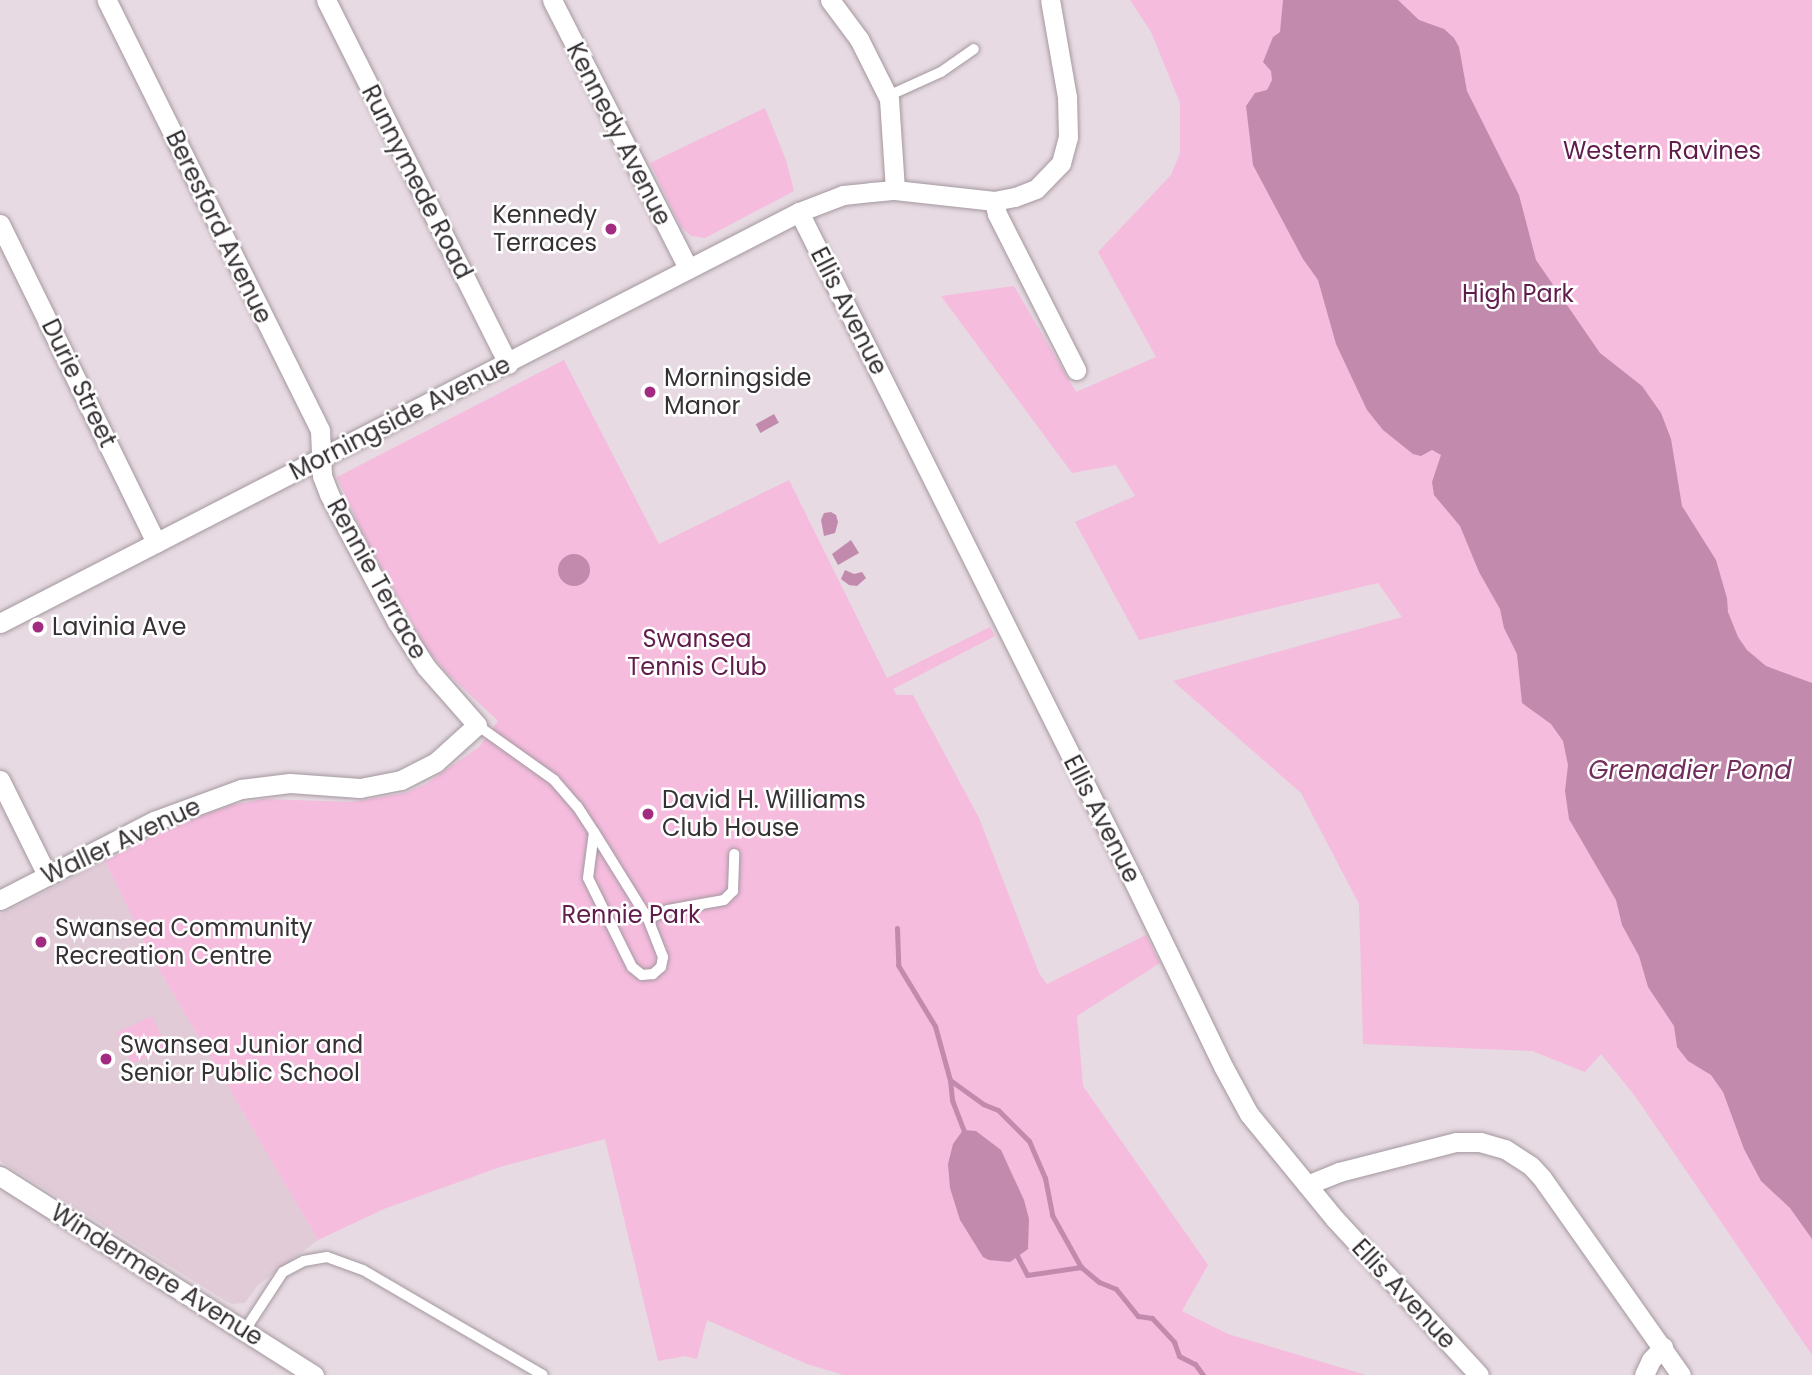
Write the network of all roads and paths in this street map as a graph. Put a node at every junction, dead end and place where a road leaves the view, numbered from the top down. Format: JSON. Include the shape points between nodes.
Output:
{"nodes":[{"id":1,"x":107,"y":0,"type":"edge"},
{"id":2,"x":326,"y":0,"type":"edge"},
{"id":3,"x":552,"y":0,"type":"edge"},
{"id":4,"x":830,"y":0,"type":"edge"},
{"id":5,"x":1049,"y":0,"type":"edge"},
{"id":6,"x":974,"y":49,"type":"dead end"},
{"id":7,"x":888,"y":96,"type":"junction"},
{"id":8,"x":895,"y":190,"type":"junction"},
{"id":9,"x":994,"y":201,"type":"junction"},
{"id":10,"x":799,"y":212,"type":"junction"},
{"id":11,"x":0,"y":224,"type":"edge"},
{"id":12,"x":688,"y":268,"type":"junction"},
{"id":13,"x":508,"y":364,"type":"junction"},
{"id":14,"x":1076,"y":370,"type":"dead end"},
{"id":15,"x":322,"y":456,"type":"junction"},
{"id":16,"x":156,"y":544,"type":"junction"},
{"id":17,"x":0,"y":623,"type":"edge"},
{"id":18,"x":477,"y":726,"type":"junction"},
{"id":19,"x":0,"y":780,"type":"edge"},
{"id":20,"x":594,"y":832,"type":"junction"},
{"id":21,"x":734,"y":854,"type":"dead end"},
{"id":22,"x":47,"y":875,"type":"junction"},
{"id":23,"x":0,"y":900,"type":"edge"},
{"id":24,"x":648,"y":919,"type":"junction"},
{"id":25,"x":0,"y":1176,"type":"edge"},
{"id":26,"x":1307,"y":1185,"type":"junction"},
{"id":27,"x":245,"y":1330,"type":"junction"},
{"id":28,"x":1663,"y":1347,"type":"junction"},
{"id":29,"x":314,"y":1375,"type":"edge"},
{"id":30,"x":543,"y":1375,"type":"edge"},
{"id":31,"x":1479,"y":1375,"type":"edge"},
{"id":32,"x":1644,"y":1375,"type":"edge"},
{"id":33,"x":1681,"y":1375,"type":"edge"}],
"edges":[{"from":1,"to":15,"type":"street","name":"Beresford Avenue","via":[[320,430]]},
{"from":2,"to":13,"type":"street","name":"Runnymede Road"},
{"from":3,"to":12,"type":"street","name":"Kennedy Avenue"},
{"from":4,"to":7,"type":"street","via":[[859,39]]},
{"from":5,"to":9,"type":"street","via":[[1068,97],[1066,153],[1055,172],[1036,189]]},
{"from":6,"to":7,"type":"lane","via":[[941,72]]},
{"from":7,"to":8,"type":"street"},
{"from":8,"to":9,"type":"street","name":"Morningside Avenue"},
{"from":8,"to":10,"type":"street","name":"Morningside Avenue","via":[[844,195]]},
{"from":9,"to":14,"type":"street"},
{"from":10,"to":12,"type":"street","name":"Morningside Avenue"},
{"from":10,"to":26,"type":"street","name":"Ellis Avenue","via":[[1223,1068],[1262,1132]]},
{"from":11,"to":16,"type":"street","name":"Durie Street"},
{"from":12,"to":13,"type":"street","name":"Morningside Avenue"},
{"from":13,"to":15,"type":"street","name":"Morningside Avenue"},
{"from":15,"to":16,"type":"street","name":"Morningside Avenue"},
{"from":15,"to":18,"type":"street","name":"Rennie Terrace","via":[[329,494],[397,622],[426,667]]},
{"from":16,"to":17,"type":"street","name":"Morningside Avenue"},
{"from":18,"to":20,"type":"lane","via":[[554,780]]},
{"from":18,"to":22,"type":"street","name":"Waller Avenue","via":[[436,762],[401,780],[360,788],[290,783],[241,789],[153,821]]},
{"from":19,"to":22,"type":"street"},
{"from":20,"to":24,"type":"lane"},
{"from":20,"to":24,"type":"lane","via":[[588,878],[632,967],[642,975],[653,974],[663,957]]},
{"from":21,"to":24,"type":"lane","via":[[733,891],[724,900],[668,910]]},
{"from":22,"to":23,"type":"street","name":"Waller Avenue"},
{"from":25,"to":27,"type":"street","name":"Windermere Avenue"},
{"from":26,"to":28,"type":"street","via":[[1332,1174],[1456,1142],[1505,1149],[1542,1178]]},
{"from":26,"to":31,"type":"street","name":"Ellis Avenue"},
{"from":27,"to":29,"type":"street","name":"Windermere Avenue"},
{"from":27,"to":30,"type":"lane","via":[[283,1272],[304,1261],[327,1257],[363,1270]]},
{"from":28,"to":32,"type":"street"},
{"from":28,"to":33,"type":"street"}]}
